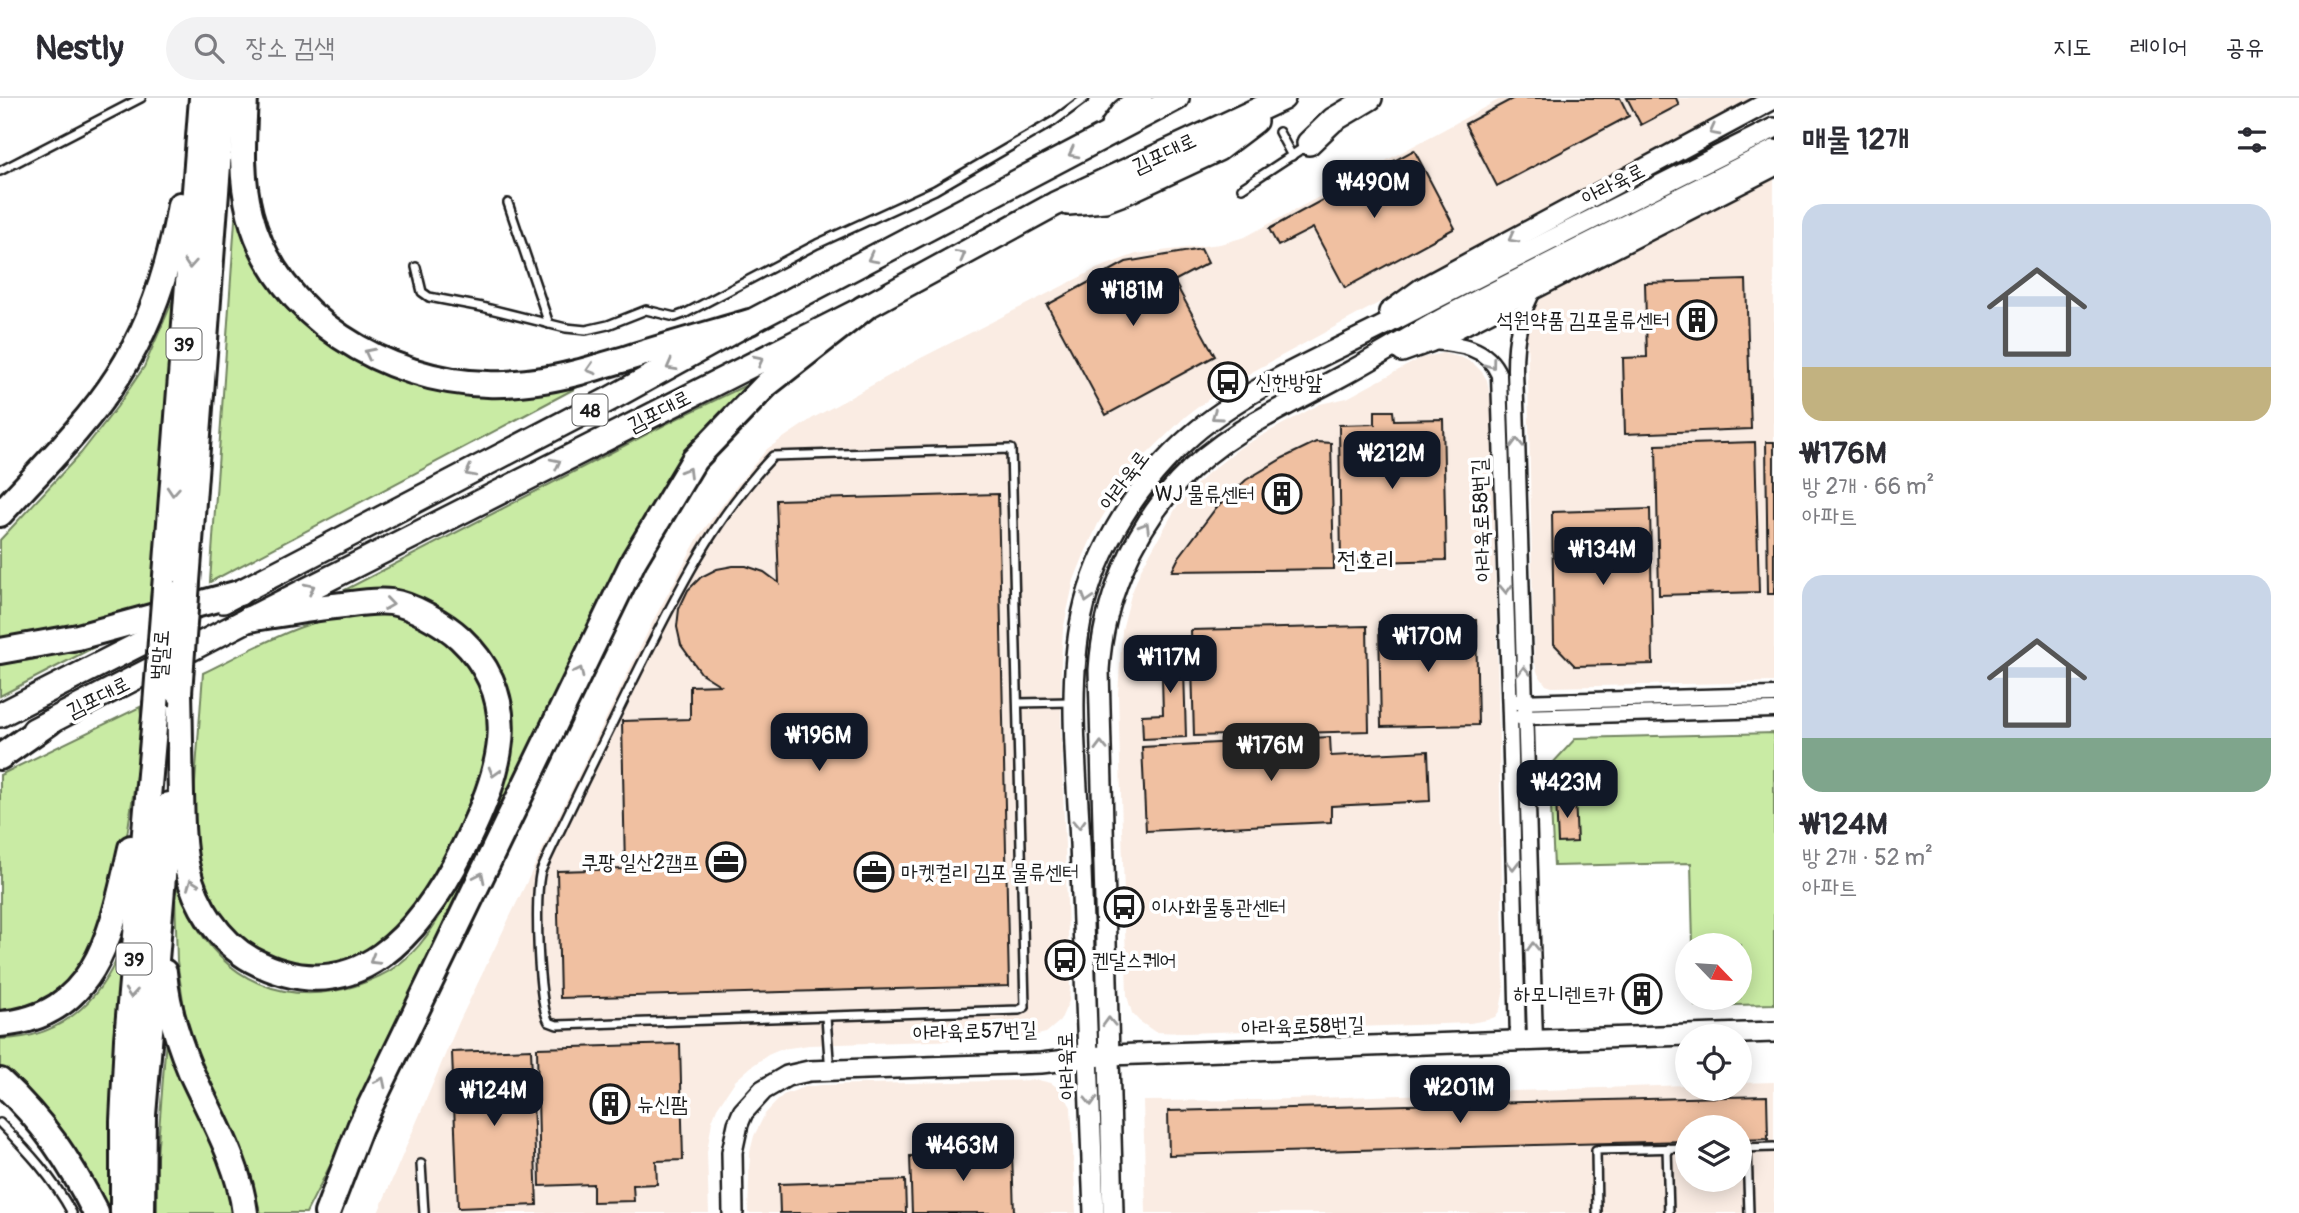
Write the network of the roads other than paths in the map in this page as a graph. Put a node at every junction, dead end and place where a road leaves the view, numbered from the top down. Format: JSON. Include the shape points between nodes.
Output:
{"nodes":[{"id":1,"x":141,"y":98,"type":"edge"},
{"id":2,"x":202,"y":98,"type":"edge"},
{"id":3,"x":223,"y":98,"type":"edge"},
{"id":4,"x":235,"y":98,"type":"edge"},
{"id":5,"x":244,"y":98,"type":"edge"},
{"id":6,"x":1085,"y":98,"type":"edge"},
{"id":7,"x":1140,"y":98,"type":"edge"},
{"id":8,"x":1177,"y":98,"type":"edge"},
{"id":9,"x":1283,"y":98,"type":"edge"},
{"id":10,"x":1370,"y":98,"type":"edge"},
{"id":11,"x":1774,"y":99,"type":"edge"},
{"id":12,"x":1774,"y":128,"type":"edge"},
{"id":13,"x":1279,"y":132,"type":"dead end"},
{"id":14,"x":1104,"y":137,"type":"junction"},
{"id":15,"x":1301,"y":149,"type":"junction"},
{"id":16,"x":1774,"y":150,"type":"edge"},
{"id":17,"x":1774,"y":166,"type":"edge"},
{"id":18,"x":0,"y":171,"type":"edge"},
{"id":19,"x":1242,"y":188,"type":"dead end"},
{"id":20,"x":508,"y":203,"type":"dead end"},
{"id":21,"x":416,"y":267,"type":"dead end"},
{"id":22,"x":1536,"y":286,"type":"junction"},
{"id":23,"x":864,"y":308,"type":"junction"},
{"id":24,"x":750,"y":322,"type":"junction"},
{"id":25,"x":549,"y":324,"type":"junction"},
{"id":26,"x":1430,"y":342,"type":"junction"},
{"id":27,"x":1340,"y":348,"type":"junction"},
{"id":28,"x":1349,"y":372,"type":"junction"},
{"id":29,"x":196,"y":471,"type":"junction"},
{"id":30,"x":0,"y":514,"type":"edge"},
{"id":31,"x":176,"y":585,"type":"junction"},
{"id":32,"x":239,"y":593,"type":"junction"},
{"id":33,"x":249,"y":619,"type":"junction"},
{"id":34,"x":0,"y":651,"type":"edge"},
{"id":35,"x":179,"y":693,"type":"junction"},
{"id":36,"x":1774,"y":695,"type":"edge"},
{"id":37,"x":1075,"y":702,"type":"junction"},
{"id":38,"x":1018,"y":703,"type":"junction"},
{"id":39,"x":1518,"y":709,"type":"junction"},
{"id":40,"x":1774,"y":710,"type":"edge"},
{"id":41,"x":0,"y":715,"type":"edge"},
{"id":42,"x":50,"y":722,"type":"junction"},
{"id":43,"x":0,"y":748,"type":"edge"},
{"id":44,"x":0,"y":757,"type":"edge"},
{"id":45,"x":150,"y":784,"type":"junction"},
{"id":46,"x":160,"y":916,"type":"junction"},
{"id":47,"x":826,"y":1017,"type":"junction"},
{"id":48,"x":0,"y":1024,"type":"edge"},
{"id":49,"x":1774,"y":1032,"type":"edge"},
{"id":50,"x":1527,"y":1040,"type":"junction"},
{"id":51,"x":1110,"y":1055,"type":"junction"},
{"id":52,"x":1089,"y":1056,"type":"junction"},
{"id":53,"x":829,"y":1059,"type":"junction"},
{"id":54,"x":0,"y":1082,"type":"edge"},
{"id":55,"x":0,"y":1123,"type":"edge"},
{"id":56,"x":360,"y":1127,"type":"junction"},
{"id":57,"x":1774,"y":1147,"type":"edge"},
{"id":58,"x":1667,"y":1148,"type":"junction"},
{"id":59,"x":1675,"y":1148,"type":"edge"},
{"id":60,"x":1752,"y":1148,"type":"edge"},
{"id":61,"x":421,"y":1164,"type":"dead end"},
{"id":62,"x":1747,"y":1192,"type":"edge"},
{"id":63,"x":72,"y":1213,"type":"edge"},
{"id":64,"x":96,"y":1213,"type":"edge"},
{"id":65,"x":123,"y":1213,"type":"edge"},
{"id":66,"x":142,"y":1213,"type":"edge"},
{"id":67,"x":245,"y":1213,"type":"edge"},
{"id":68,"x":313,"y":1213,"type":"edge"},
{"id":69,"x":327,"y":1213,"type":"edge"},
{"id":70,"x":424,"y":1213,"type":"edge"},
{"id":71,"x":721,"y":1213,"type":"edge"},
{"id":72,"x":733,"y":1213,"type":"edge"},
{"id":73,"x":1094,"y":1213,"type":"edge"},
{"id":74,"x":1113,"y":1213,"type":"edge"},
{"id":75,"x":1597,"y":1213,"type":"edge"},
{"id":76,"x":1669,"y":1213,"type":"edge"},
{"id":77,"x":1749,"y":1213,"type":"edge"}],
"edges":[{"from":1,"to":18,"type":"lane"},
{"from":2,"to":30,"type":"highway","number":"39","via":[[174,243],[147,322],[99,402]]},
{"from":2,"to":31,"type":"highway","name":"벌말로","number":"39","one_way":true},
{"from":3,"to":29,"type":"highway","name":"벌말로","number":"39"},
{"from":4,"to":29,"type":"highway","name":"벌말로","number":"39","via":[[216,332]]},
{"from":24,"to":5,"type":"highway","one_way":true,"via":[[537,381],[488,384],[447,379],[383,360],[321,323],[296,299],[261,246],[244,180]]},
{"from":6,"to":25,"type":"lane","via":[[935,190],[686,313],[675,317],[646,310],[586,330]]},
{"from":7,"to":14,"type":"main road"},
{"from":8,"to":14,"type":"main road","name":"김포대로","number":"48"},
{"from":23,"to":9,"type":"main road","name":"김포대로","number":"48","one_way":true,"via":[[1055,204]]},
{"from":10,"to":15,"type":"main road","via":[[1333,120]]},
{"from":11,"to":27,"type":"street","one_way":true,"via":[[1422,288]]},
{"from":12,"to":27,"type":"street","name":"아라육로"},
{"from":13,"to":15,"type":"lane"},
{"from":14,"to":24,"type":"main road","name":"김포대로","number":"48","one_way":true},
{"from":15,"to":19,"type":"lane"},
{"from":16,"to":28,"type":"street","name":"아라육로","via":[[1440,320]]},
{"from":17,"to":22,"type":"street"},
{"from":20,"to":25,"type":"lane"},
{"from":21,"to":25,"type":"lane","via":[[422,292],[429,297]]},
{"from":22,"to":26,"type":"street"},
{"from":39,"to":22,"type":"street","one_way":true,"via":[[1515,344],[1521,315]]},
{"from":33,"to":23,"type":"main road","name":"김포대로","number":"48","one_way":true},
{"from":56,"to":23,"type":"highway","one_way":true,"via":[[634,560],[694,460],[767,384]]},
{"from":24,"to":32,"type":"main road","name":"김포대로","number":"48","one_way":true},
{"from":26,"to":28,"type":"street"},
{"from":26,"to":39,"type":"street","name":"아라육로58번길","one_way":true,"via":[[1474,349],[1488,358],[1499,375]]},
{"from":27,"to":37,"type":"street","name":"아라육로","one_way":true,"via":[[1241,400],[1208,423],[1167,459],[1134,500],[1108,542],[1083,612]]},
{"from":51,"to":28,"type":"street","name":"아라육로","one_way":true,"via":[[1099,670],[1102,635],[1114,592],[1147,524],[1196,465],[1231,436]]},
{"from":29,"to":31,"type":"highway","name":"벌말로","number":"39"},
{"from":31,"to":35,"type":"highway","name":"벌말로","number":"39","bridge":true},
{"from":31,"to":45,"type":"highway","name":"벌말로","number":"39","bridge":true,"via":[[156,705]]},
{"from":32,"to":34,"type":"highway","via":[[78,637]]},
{"from":32,"to":41,"type":"main road","name":"김포대로","number":"48"},
{"from":33,"to":35,"type":"highway","one_way":true,"via":[[391,602],[447,625],[488,670],[501,726],[498,763],[485,803],[447,881],[405,937],[358,970],[302,977],[270,969],[240,953],[214,926],[199,903],[187,868]]},
{"from":33,"to":42,"type":"main road","name":"김포대로","number":"48"},
{"from":35,"to":46,"type":"highway","name":"벌말로","number":"39"},
{"from":36,"to":39,"type":"street"},
{"from":37,"to":38,"type":"lane"},
{"from":37,"to":52,"type":"street","name":"아라육로","one_way":true},
{"from":38,"to":47,"type":"lane","via":[[1025,1007]]},
{"from":38,"to":47,"type":"lane","via":[[1011,449],[773,456],[736,497],[702,547],[541,871],[537,890],[545,1014],[557,1026]]},
{"from":39,"to":40,"type":"street"},
{"from":39,"to":50,"type":"street","name":"아라육로58번길"},
{"from":42,"to":43,"type":"main road","name":"김포대로","number":"48"},
{"from":42,"to":44,"type":"highway"},
{"from":45,"to":48,"type":"highway","via":[[100,957],[71,995],[52,1009],[34,1018]]},
{"from":45,"to":65,"type":"highway","name":"벌말로","number":"39","one_way":true,"via":[[127,1039]]},
{"from":46,"to":66,"type":"highway","name":"벌말로","via":[[143,1115]]},
{"from":46,"to":67,"type":"highway","via":[[166,993],[191,1070],[228,1149]]},
{"from":47,"to":53,"type":"lane"},
{"from":49,"to":50,"type":"street","name":"아라육로58번길"},
{"from":50,"to":51,"type":"street","name":"아라육로58번길"},
{"from":51,"to":52,"type":"street","name":"아라육로58번길"},
{"from":51,"to":74,"type":"street","name":"아라육로"},
{"from":52,"to":53,"type":"street","name":"아라육로57번길","via":[[1041,1050]]},
{"from":52,"to":72,"type":"street","name":"아라육로57번길","via":[[1041,1063],[809,1071],[787,1076],[763,1090],[738,1124],[732,1152]]},
{"from":52,"to":73,"type":"street","name":"아라육로","one_way":true},
{"from":53,"to":71,"type":"street","name":"아라육로57번길","via":[[775,1069],[738,1100],[722,1136]]},
{"from":54,"to":64,"type":"highway","via":[[51,1135]]},
{"from":55,"to":63,"type":"lane","via":[[37,1161]]},
{"from":56,"to":68,"type":"highway"},
{"from":56,"to":69,"type":"highway"},
{"from":57,"to":60,"type":"lane"},
{"from":58,"to":59,"type":"lane"},
{"from":58,"to":75,"type":"lane","via":[[1596,1150]]},
{"from":58,"to":76,"type":"lane"},
{"from":61,"to":70,"type":"lane"},
{"from":62,"to":77,"type":"lane"}]}
